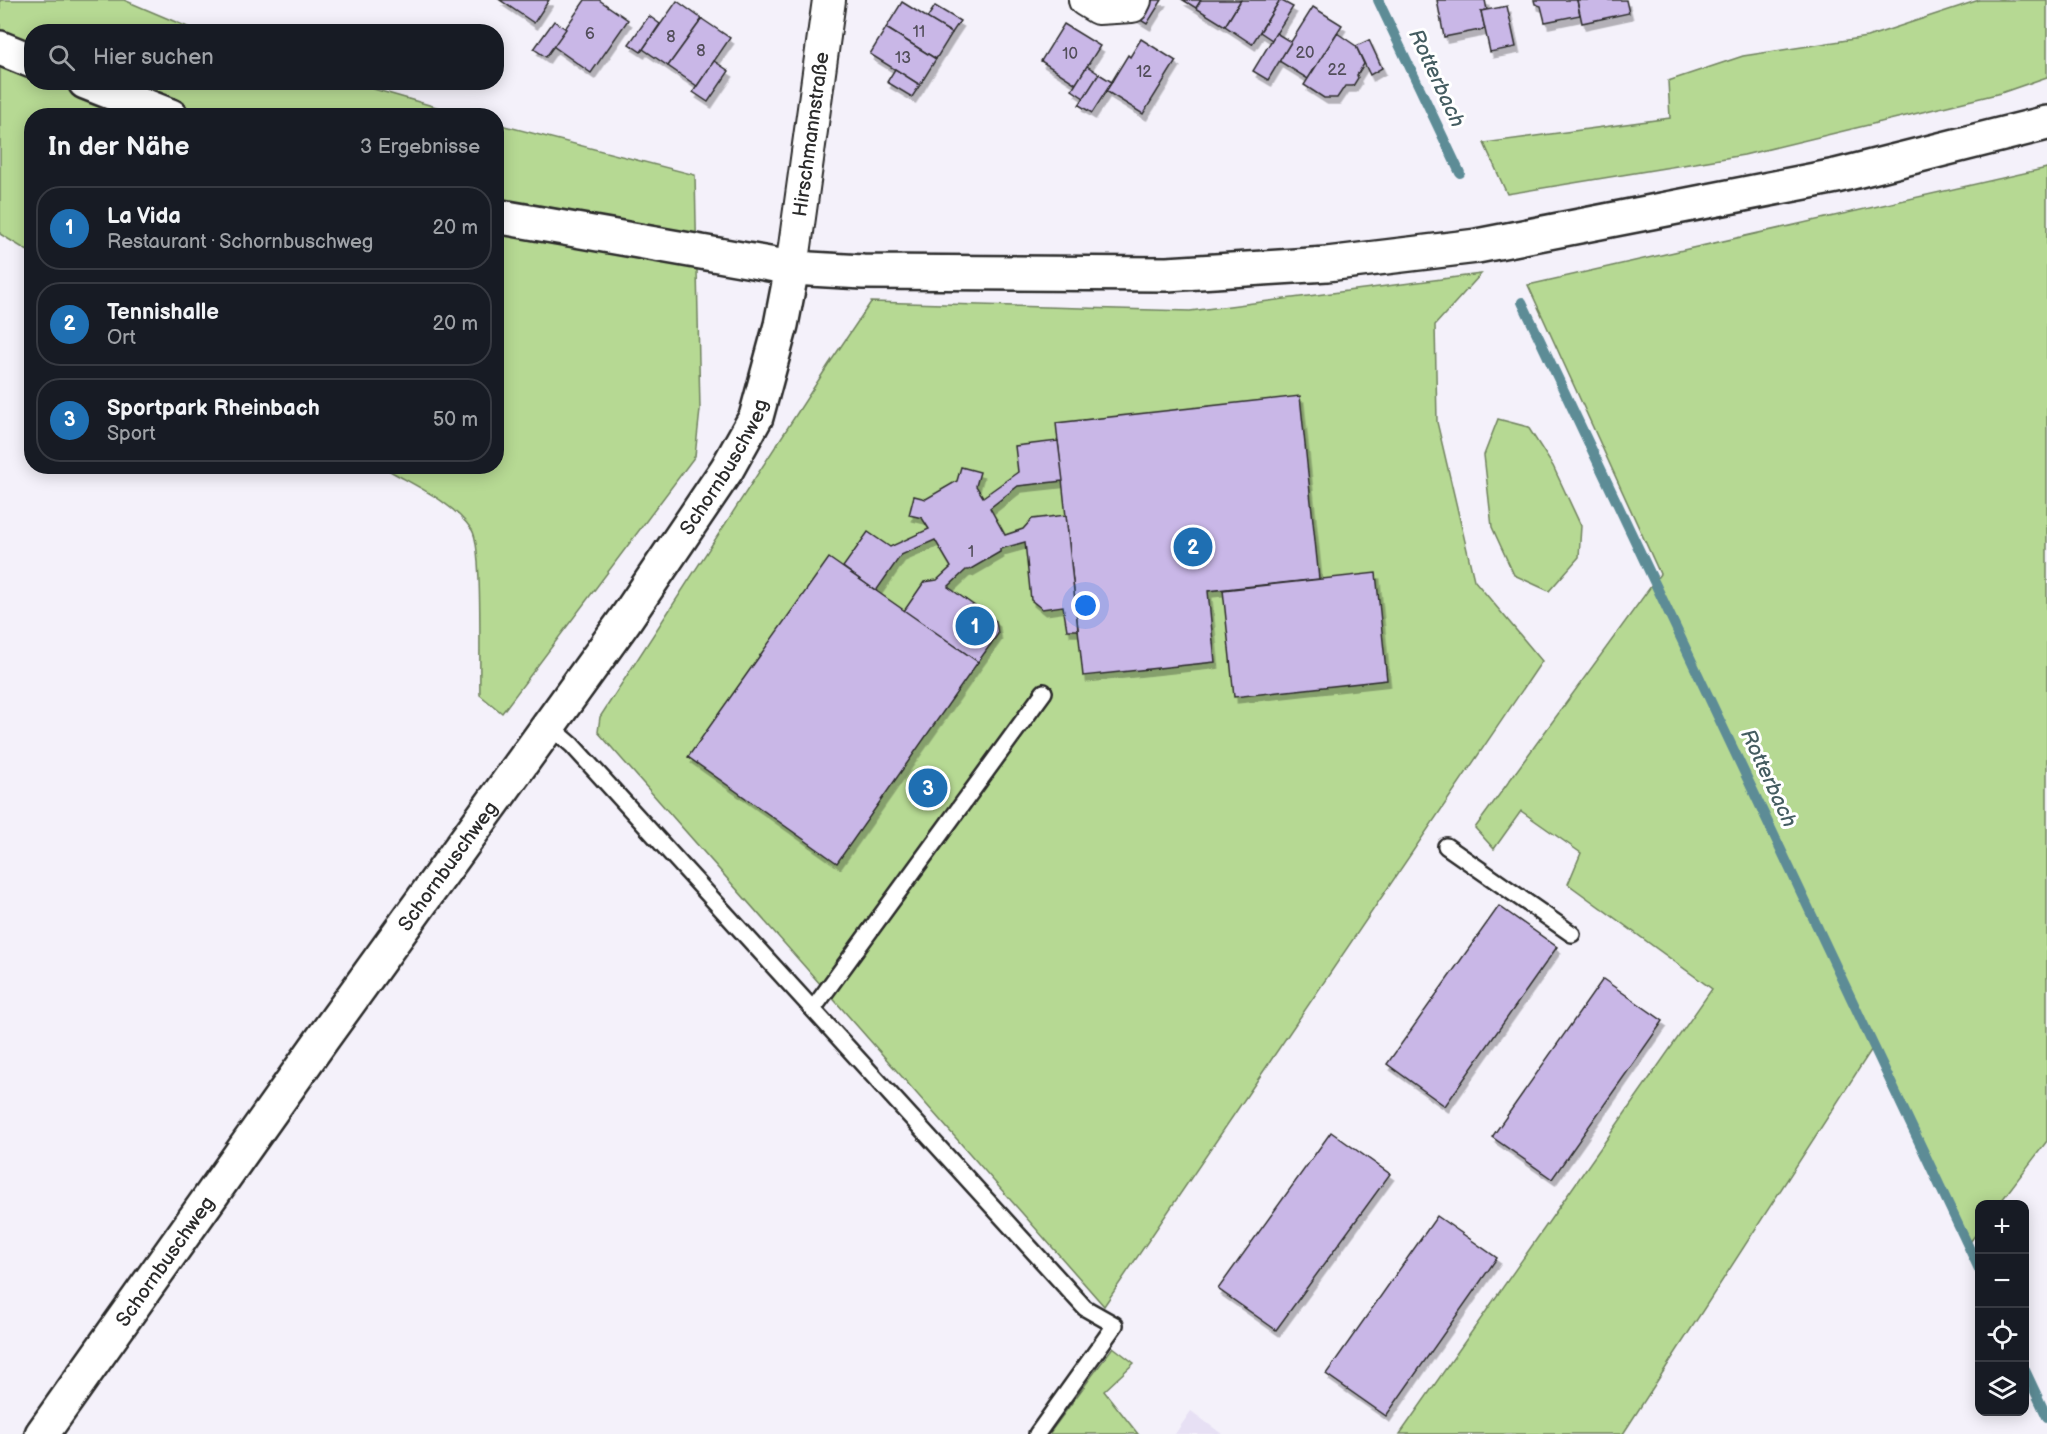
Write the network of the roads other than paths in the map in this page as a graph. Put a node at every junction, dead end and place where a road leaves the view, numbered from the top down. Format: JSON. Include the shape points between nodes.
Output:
{"nodes":[{"id":1,"x":829,"y":0,"type":"edge"},
{"id":2,"x":1085,"y":0,"type":"edge"},
{"id":3,"x":1135,"y":0,"type":"edge"},
{"id":4,"x":0,"y":48,"type":"edge"},
{"id":5,"x":24,"y":58,"type":"edge"},
{"id":6,"x":105,"y":90,"type":"edge"},
{"id":7,"x":151,"y":108,"type":"edge"},
{"id":8,"x":2047,"y":123,"type":"edge"},
{"id":9,"x":504,"y":217,"type":"edge"},
{"id":10,"x":792,"y":268,"type":"junction"},
{"id":11,"x":1044,"y":692,"type":"dead end"},
{"id":12,"x":548,"y":724,"type":"junction"},
{"id":13,"x":1446,"y":846,"type":"dead end"},
{"id":14,"x":1572,"y":934,"type":"dead end"},
{"id":15,"x":813,"y":1009,"type":"junction"},
{"id":16,"x":42,"y":1434,"type":"edge"},
{"id":17,"x":1037,"y":1434,"type":"edge"}],
"edges":[{"from":1,"to":10,"type":"street","name":"Hirschmannstraße"},
{"from":2,"to":3,"type":"street","via":[[1098,8],[1132,6]]},
{"from":4,"to":5,"type":"main road"},
{"from":6,"to":7,"type":"main road"},
{"from":8,"to":10,"type":"main road","via":[[1836,176],[1477,246],[1327,264],[1167,274]]},
{"from":9,"to":10,"type":"main road"},
{"from":10,"to":12,"type":"main road","name":"Schornbuschweg","via":[[756,417],[727,469],[625,620]]},
{"from":11,"to":15,"type":"lane"},
{"from":12,"to":15,"type":"lane","via":[[572,745]]},
{"from":12,"to":16,"type":"main road","name":"Schornbuschweg"},
{"from":13,"to":14,"type":"lane"},
{"from":15,"to":17,"type":"lane","via":[[1085,1308],[1115,1325]]}]}
